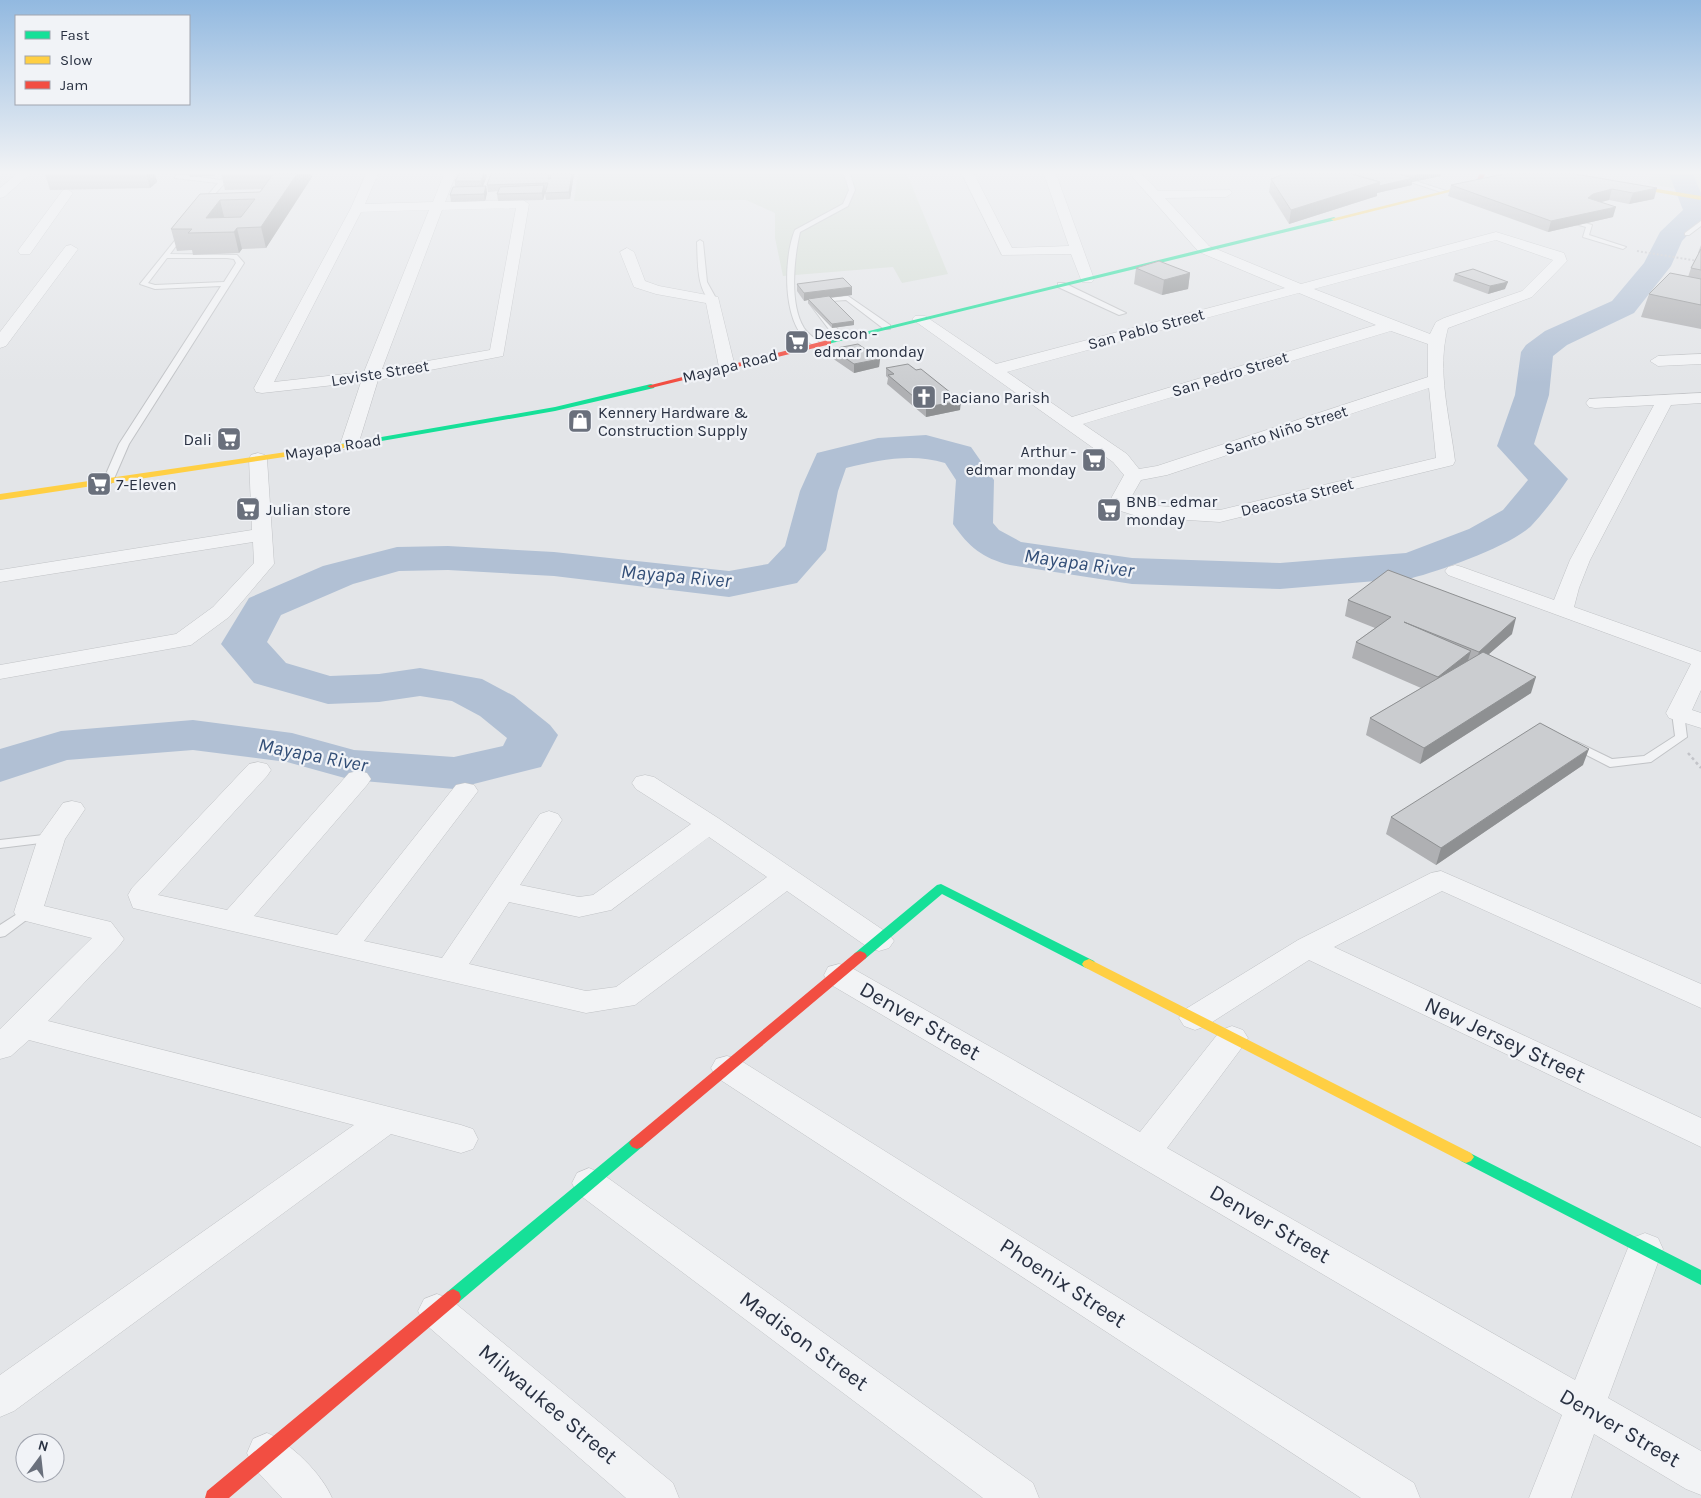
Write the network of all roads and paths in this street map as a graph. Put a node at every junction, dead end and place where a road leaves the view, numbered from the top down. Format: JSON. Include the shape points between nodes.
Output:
{"nodes":[{"id":1,"x":29,"y":244,"type":"edge"},
{"id":2,"x":176,"y":244,"type":"edge"},
{"id":3,"x":338,"y":244,"type":"edge"},
{"id":4,"x":423,"y":244,"type":"edge"},
{"id":5,"x":519,"y":244,"type":"edge"},
{"id":6,"x":700,"y":244,"type":"edge"},
{"id":7,"x":794,"y":244,"type":"edge"},
{"id":8,"x":1003,"y":244,"type":"edge"},
{"id":9,"x":1076,"y":244,"type":"edge"},
{"id":10,"x":1199,"y":244,"type":"edge"},
{"id":11,"x":1225,"y":244,"type":"edge"},
{"id":12,"x":1466,"y":244,"type":"edge"},
{"id":13,"x":1521,"y":244,"type":"edge"},
{"id":14,"x":1612,"y":244,"type":"edge"},
{"id":15,"x":1623,"y":247,"type":"joint"},
{"id":16,"x":1204,"y":249,"type":"junction"},
{"id":17,"x":1078,"y":250,"type":"junction"},
{"id":18,"x":627,"y":252,"type":"dead end"},
{"id":19,"x":167,"y":256,"type":"junction"},
{"id":20,"x":1698,"y":261,"type":"edge"},
{"id":21,"x":1087,"y":279,"type":"junction"},
{"id":22,"x":226,"y":284,"type":"junction"},
{"id":23,"x":1061,"y":285,"type":"junction"},
{"id":24,"x":1299,"y":288,"type":"junction"},
{"id":25,"x":713,"y":300,"type":"junction"},
{"id":26,"x":1122,"y":313,"type":"dead end"},
{"id":27,"x":920,"y":319,"type":"junction"},
{"id":28,"x":1391,"y":326,"type":"junction"},
{"id":29,"x":887,"y":327,"type":"junction"},
{"id":30,"x":840,"y":338,"type":"junction"},
{"id":31,"x":1436,"y":341,"type":"junction"},
{"id":32,"x":1701,"y":342,"type":"edge"},
{"id":33,"x":0,"y":343,"type":"edge"},
{"id":34,"x":816,"y":344,"type":"junction"},
{"id":35,"x":1701,"y":359,"type":"edge"},
{"id":36,"x":1683,"y":360,"type":"junction"},
{"id":37,"x":1658,"y":361,"type":"dead end"},
{"id":38,"x":727,"y":367,"type":"junction"},
{"id":39,"x":994,"y":370,"type":"junction"},
{"id":40,"x":372,"y":376,"type":"junction"},
{"id":41,"x":1436,"y":380,"type":"junction"},
{"id":42,"x":1701,"y":398,"type":"edge"},
{"id":43,"x":1665,"y":400,"type":"junction"},
{"id":44,"x":1595,"y":403,"type":"dead end"},
{"id":45,"x":1069,"y":423,"type":"junction"},
{"id":46,"x":349,"y":446,"type":"junction"},
{"id":47,"x":258,"y":459,"type":"junction"},
{"id":48,"x":1134,"y":475,"type":"junction"},
{"id":49,"x":108,"y":481,"type":"junction"},
{"id":50,"x":0,"y":497,"type":"edge"},
{"id":51,"x":264,"y":534,"type":"junction"},
{"id":52,"x":1455,"y":571,"type":"dead end"},
{"id":53,"x":0,"y":576,"type":"edge"},
{"id":54,"x":1563,"y":610,"type":"junction"},
{"id":55,"x":1701,"y":660,"type":"edge"},
{"id":56,"x":1701,"y":666,"type":"edge"},
{"id":57,"x":0,"y":672,"type":"edge"},
{"id":58,"x":1678,"y":713,"type":"junction"},
{"id":59,"x":1701,"y":721,"type":"edge"},
{"id":60,"x":1565,"y":741,"type":"edge"},
{"id":61,"x":258,"y":770,"type":"dead end"},
{"id":62,"x":358,"y":779,"type":"dead end"},
{"id":63,"x":645,"y":783,"type":"dead end"},
{"id":64,"x":465,"y":791,"type":"dead end"},
{"id":65,"x":72,"y":810,"type":"dead end"},
{"id":66,"x":549,"y":820,"type":"dead end"},
{"id":67,"x":709,"y":824,"type":"junction"},
{"id":68,"x":52,"y":838,"type":"junction"},
{"id":69,"x":0,"y":844,"type":"edge"},
{"id":70,"x":787,"y":877,"type":"junction"},
{"id":71,"x":503,"y":891,"type":"junction"},
{"id":72,"x":28,"y":912,"type":"junction"},
{"id":73,"x":233,"y":922,"type":"junction"},
{"id":74,"x":0,"y":932,"type":"edge"},
{"id":75,"x":879,"y":941,"type":"junction"},
{"id":76,"x":1308,"y":947,"type":"junction"},
{"id":77,"x":343,"y":948,"type":"junction"},
{"id":78,"x":449,"y":971,"type":"junction"},
{"id":79,"x":839,"y":975,"type":"junction"},
{"id":80,"x":1701,"y":997,"type":"edge"},
{"id":81,"x":1195,"y":1018,"type":"junction"},
{"id":82,"x":24,"y":1027,"type":"junction"},
{"id":83,"x":1232,"y":1038,"type":"junction"},
{"id":84,"x":0,"y":1047,"type":"edge"},
{"id":85,"x":727,"y":1068,"type":"junction"},
{"id":86,"x":386,"y":1120,"type":"junction"},
{"id":87,"x":1701,"y":1133,"type":"edge"},
{"id":88,"x":461,"y":1139,"type":"dead end"},
{"id":89,"x":1145,"y":1151,"type":"junction"},
{"id":90,"x":589,"y":1183,"type":"junction"},
{"id":91,"x":1645,"y":1249,"type":"junction"},
{"id":92,"x":1701,"y":1278,"type":"edge"},
{"id":93,"x":437,"y":1311,"type":"junction"},
{"id":94,"x":0,"y":1398,"type":"edge"},
{"id":95,"x":1584,"y":1408,"type":"junction"},
{"id":96,"x":267,"y":1453,"type":"junction"},
{"id":97,"x":1701,"y":1474,"type":"edge"},
{"id":98,"x":214,"y":1498,"type":"edge"},
{"id":99,"x":311,"y":1498,"type":"edge"},
{"id":100,"x":658,"y":1498,"type":"edge"},
{"id":101,"x":1018,"y":1498,"type":"edge"},
{"id":102,"x":1399,"y":1498,"type":"edge"},
{"id":103,"x":1550,"y":1498,"type":"edge"}],
"edges":[{"from":1,"to":33,"type":"street","via":[[24,251],[71,249]]},
{"from":2,"to":19,"type":"lane"},
{"from":3,"to":40,"type":"street","name":"Leviste Street","via":[[262,388]]},
{"from":4,"to":40,"type":"street"},
{"from":5,"to":40,"type":"street","name":"Leviste Street","via":[[498,353]]},
{"from":6,"to":25,"type":"lane","via":[[703,282]]},
{"from":7,"to":34,"type":"lane","via":[[794,313],[798,326]]},
{"from":8,"to":17,"type":"street","via":[[1007,252]]},
{"from":9,"to":17,"type":"street"},
{"from":10,"to":16,"type":"street"},
{"from":11,"to":16,"type":"main road","name":"Mayapa Road"},
{"from":12,"to":24,"type":"street","name":"San Pablo Street"},
{"from":13,"to":31,"type":"street","name":"San Pablo Street","via":[[1559,256],[1560,261],[1526,294],[1441,325]]},
{"from":14,"to":15,"type":"lane"},
{"from":15,"to":20,"type":"path"},
{"from":16,"to":21,"type":"main road","name":"Mayapa Road"},
{"from":16,"to":24,"type":"street"},
{"from":17,"to":21,"type":"street"},
{"from":18,"to":25,"type":"street","via":[[640,284],[664,292]]},
{"from":19,"to":22,"type":"lane","via":[[237,257],[240,263]]},
{"from":19,"to":22,"type":"lane","via":[[144,284],[155,287]]},
{"from":21,"to":23,"type":"main road","name":"Mayapa Road"},
{"from":22,"to":49,"type":"lane","via":[[124,444]]},
{"from":23,"to":26,"type":"lane"},
{"from":23,"to":27,"type":"main road","name":"Mayapa Road"},
{"from":24,"to":28,"type":"street"},
{"from":24,"to":39,"type":"street","name":"San Pablo Street"},
{"from":25,"to":38,"type":"street"},
{"from":27,"to":29,"type":"main road","name":"Mayapa Road"},
{"from":27,"to":39,"type":"street"},
{"from":28,"to":31,"type":"street"},
{"from":28,"to":45,"type":"street","name":"San Pedro Street"},
{"from":29,"to":30,"type":"main road","name":"Mayapa Road"},
{"from":29,"to":30,"type":"lane","via":[[848,298],[814,300],[813,303]]},
{"from":30,"to":34,"type":"main road","name":"Mayapa Road"},
{"from":31,"to":41,"type":"street","name":"Deacosta Street"},
{"from":32,"to":36,"type":"street"},
{"from":34,"to":38,"type":"main road","name":"Mayapa Road"},
{"from":35,"to":36,"type":"street"},
{"from":36,"to":37,"type":"street"},
{"from":38,"to":46,"type":"main road","name":"Mayapa Road","via":[[555,409]]},
{"from":39,"to":45,"type":"street"},
{"from":40,"to":46,"type":"street"},
{"from":41,"to":48,"type":"street","name":"Santo Niño Street","via":[[1178,465]]},
{"from":41,"to":48,"type":"street","name":"Deacosta Street","via":[[1446,461],[1220,516],[1140,510],[1118,504]]},
{"from":42,"to":43,"type":"street"},
{"from":43,"to":44,"type":"street"},
{"from":43,"to":54,"type":"street","via":[[1580,560]]},
{"from":45,"to":48,"type":"street","via":[[1120,458]]},
{"from":46,"to":47,"type":"main road","name":"Mayapa Road"},
{"from":47,"to":49,"type":"main road","name":"Mayapa Road"},
{"from":47,"to":51,"type":"street"},
{"from":49,"to":50,"type":"main road","name":"Mayapa Road"},
{"from":51,"to":53,"type":"street"},
{"from":51,"to":57,"type":"street","via":[[264,564],[221,612],[183,640]]},
{"from":52,"to":54,"type":"street"},
{"from":54,"to":55,"type":"street"},
{"from":56,"to":58,"type":"street"},
{"from":58,"to":59,"type":"street"},
{"from":58,"to":60,"type":"lane","via":[[1681,737],[1647,759],[1610,763]]},
{"from":61,"to":73,"type":"street","via":[[142,898],[143,901]]},
{"from":62,"to":73,"type":"street"},
{"from":63,"to":67,"type":"street"},
{"from":64,"to":77,"type":"street"},
{"from":65,"to":68,"type":"street"},
{"from":66,"to":71,"type":"street"},
{"from":67,"to":70,"type":"street"},
{"from":67,"to":71,"type":"street","via":[[601,903],[579,907]]},
{"from":68,"to":69,"type":"lane"},
{"from":68,"to":72,"type":"street"},
{"from":70,"to":75,"type":"street"},
{"from":70,"to":78,"type":"street","via":[[624,996],[586,1002]]},
{"from":71,"to":78,"type":"street"},
{"from":72,"to":74,"type":"lane"},
{"from":72,"to":82,"type":"street","via":[[102,929],[109,939]]},
{"from":73,"to":77,"type":"street"},
{"from":75,"to":79,"type":"main road"},
{"from":75,"to":81,"type":"main road","via":[[941,888]]},
{"from":76,"to":80,"type":"street","via":[[1441,880]]},
{"from":76,"to":81,"type":"street"},
{"from":76,"to":87,"type":"street","name":"New Jersey Street"},
{"from":77,"to":78,"type":"street"},
{"from":79,"to":85,"type":"main road"},
{"from":79,"to":89,"type":"street","name":"Denver Street"},
{"from":81,"to":83,"type":"main road"},
{"from":82,"to":84,"type":"street"},
{"from":82,"to":86,"type":"street"},
{"from":83,"to":89,"type":"street"},
{"from":83,"to":91,"type":"main road"},
{"from":85,"to":90,"type":"main road"},
{"from":85,"to":102,"type":"street","name":"Phoenix Street"},
{"from":86,"to":88,"type":"street"},
{"from":86,"to":94,"type":"street"},
{"from":89,"to":95,"type":"street","name":"Denver Street"},
{"from":90,"to":93,"type":"main road"},
{"from":90,"to":101,"type":"street","name":"Madison Street"},
{"from":91,"to":92,"type":"main road"},
{"from":91,"to":95,"type":"street"},
{"from":93,"to":96,"type":"main road"},
{"from":93,"to":100,"type":"street","name":"Milwaukee Street"},
{"from":95,"to":97,"type":"street","name":"Denver Street"},
{"from":95,"to":103,"type":"street"},
{"from":96,"to":98,"type":"main road"},
{"from":96,"to":99,"type":"street"}]}
